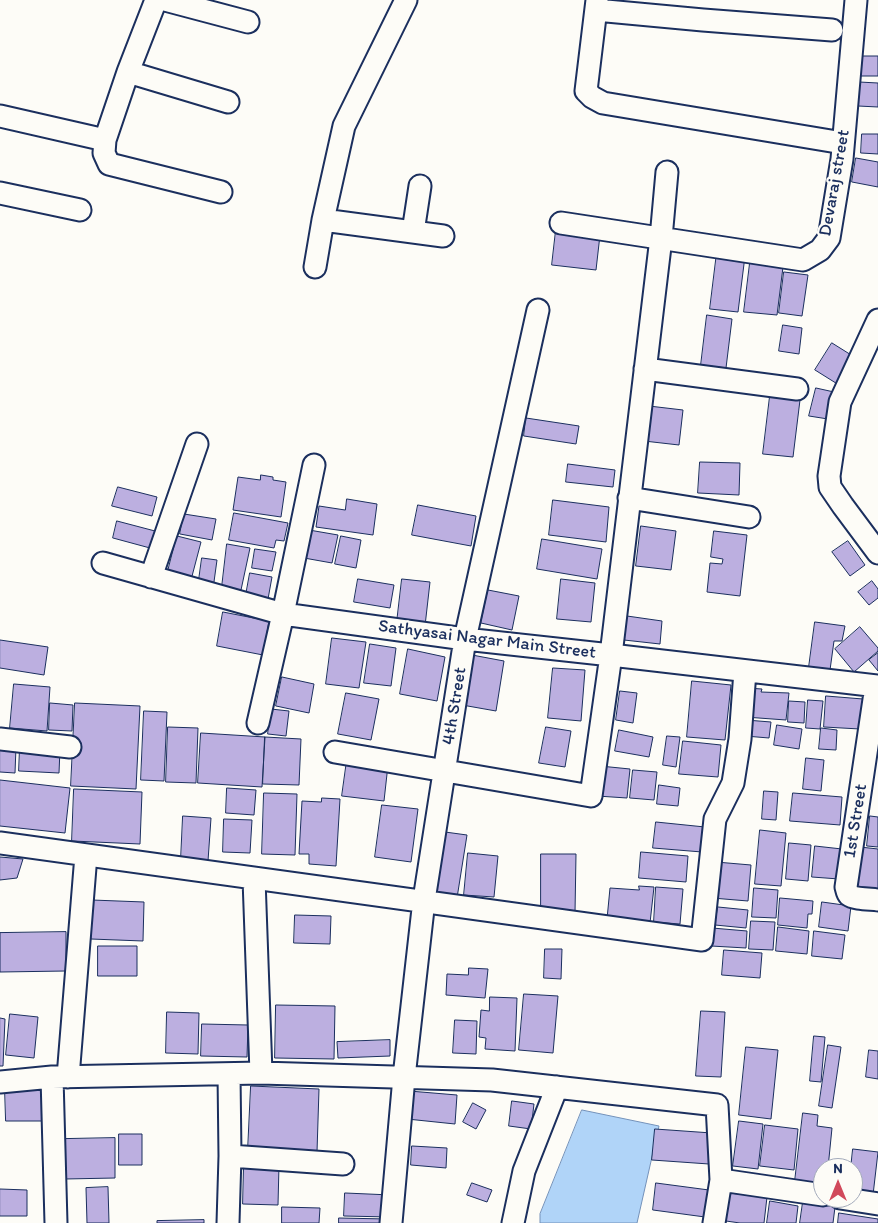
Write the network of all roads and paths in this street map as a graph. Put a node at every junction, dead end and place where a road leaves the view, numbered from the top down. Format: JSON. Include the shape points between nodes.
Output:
{"nodes":[{"id":1,"x":156,"y":0,"type":"edge"},
{"id":2,"x":165,"y":0,"type":"edge"},
{"id":3,"x":406,"y":0,"type":"edge"},
{"id":4,"x":856,"y":0,"type":"edge"},
{"id":5,"x":596,"y":5,"type":"edge"},
{"id":6,"x":248,"y":22,"type":"dead end"},
{"id":7,"x":832,"y":30,"type":"dead end"},
{"id":8,"x":128,"y":72,"type":"junction"},
{"id":9,"x":228,"y":102,"type":"dead end"},
{"id":10,"x":0,"y":116,"type":"edge"},
{"id":11,"x":105,"y":140,"type":"junction"},
{"id":12,"x":843,"y":143,"type":"junction"},
{"id":13,"x":667,"y":172,"type":"dead end"},
{"id":14,"x":420,"y":186,"type":"dead end"},
{"id":15,"x":221,"y":192,"type":"dead end"},
{"id":16,"x":0,"y":193,"type":"edge"},
{"id":17,"x":80,"y":210,"type":"dead end"},
{"id":18,"x":323,"y":220,"type":"junction"},
{"id":19,"x":561,"y":223,"type":"dead end"},
{"id":20,"x":413,"y":232,"type":"junction"},
{"id":21,"x":443,"y":236,"type":"dead end"},
{"id":22,"x":661,"y":238,"type":"junction"},
{"id":23,"x":315,"y":267,"type":"dead end"},
{"id":24,"x":538,"y":310,"type":"dead end"},
{"id":25,"x":878,"y":320,"type":"edge"},
{"id":26,"x":645,"y":369,"type":"junction"},
{"id":27,"x":797,"y":388,"type":"dead end"},
{"id":28,"x":197,"y":444,"type":"dead end"},
{"id":29,"x":314,"y":465,"type":"dead end"},
{"id":30,"x":629,"y":498,"type":"junction"},
{"id":31,"x":749,"y":517,"type":"dead end"},
{"id":32,"x":878,"y":553,"type":"edge"},
{"id":33,"x":103,"y":563,"type":"dead end"},
{"id":34,"x":151,"y":577,"type":"junction"},
{"id":35,"x":283,"y":614,"type":"junction"},
{"id":36,"x":465,"y":639,"type":"junction"},
{"id":37,"x":611,"y":654,"type":"junction"},
{"id":38,"x":745,"y":671,"type":"junction"},
{"id":39,"x":877,"y":686,"type":"edge"},
{"id":40,"x":258,"y":723,"type":"dead end"},
{"id":41,"x":0,"y":739,"type":"edge"},
{"id":42,"x":70,"y":747,"type":"dead end"},
{"id":43,"x":335,"y":752,"type":"dead end"},
{"id":44,"x":445,"y":770,"type":"junction"},
{"id":45,"x":0,"y":843,"type":"edge"},
{"id":46,"x":86,"y":855,"type":"junction"},
{"id":47,"x":254,"y":879,"type":"junction"},
{"id":48,"x":424,"y":900,"type":"junction"},
{"id":49,"x":878,"y":900,"type":"edge"},
{"id":50,"x":260,"y":1073,"type":"junction"},
{"id":51,"x":229,"y":1074,"type":"junction"},
{"id":52,"x":60,"y":1077,"type":"junction"},
{"id":53,"x":404,"y":1078,"type":"junction"},
{"id":54,"x":0,"y":1082,"type":"edge"},
{"id":55,"x":558,"y":1087,"type":"junction"},
{"id":56,"x":230,"y":1156,"type":"junction"},
{"id":57,"x":343,"y":1164,"type":"dead end"},
{"id":58,"x":721,"y":1180,"type":"junction"},
{"id":59,"x":813,"y":1194,"type":"edge"},
{"id":60,"x":863,"y":1202,"type":"edge"},
{"id":61,"x":878,"y":1204,"type":"edge"},
{"id":62,"x":56,"y":1223,"type":"edge"},
{"id":63,"x":228,"y":1223,"type":"edge"},
{"id":64,"x":391,"y":1223,"type":"edge"},
{"id":65,"x":513,"y":1223,"type":"edge"},
{"id":66,"x":714,"y":1223,"type":"edge"}],
"edges":[{"from":1,"to":8,"type":"street"},
{"from":2,"to":6,"type":"street"},
{"from":3,"to":18,"type":"street","via":[[344,126]]},
{"from":4,"to":12,"type":"street","name":"Devaraj street"},
{"from":5,"to":7,"type":"street","via":[[703,20]]},
{"from":5,"to":12,"type":"street","via":[[586,91],[592,97],[603,103]]},
{"from":8,"to":9,"type":"street"},
{"from":8,"to":11,"type":"street"},
{"from":10,"to":11,"type":"street"},
{"from":11,"to":15,"type":"street","via":[[104,153],[109,164]]},
{"from":12,"to":22,"type":"street","name":"Devaraj street","via":[[829,238],[820,250],[804,260]]},
{"from":13,"to":22,"type":"street"},
{"from":14,"to":20,"type":"street"},
{"from":16,"to":17,"type":"street"},
{"from":18,"to":20,"type":"street"},
{"from":18,"to":23,"type":"street"},
{"from":19,"to":22,"type":"street","name":"Devaraj street"},
{"from":20,"to":21,"type":"street"},
{"from":22,"to":26,"type":"street"},
{"from":24,"to":36,"type":"street","name":"4th Street"},
{"from":25,"to":32,"type":"street","via":[[840,402],[829,476],[830,487]]},
{"from":26,"to":27,"type":"street"},
{"from":26,"to":30,"type":"street"},
{"from":28,"to":34,"type":"street"},
{"from":29,"to":35,"type":"street"},
{"from":30,"to":31,"type":"street"},
{"from":30,"to":37,"type":"street"},
{"from":33,"to":34,"type":"street","name":"Sathyasai Nagar Main Street"},
{"from":34,"to":35,"type":"street","name":"Sathyasai Nagar Main Street"},
{"from":35,"to":36,"type":"street","name":"Sathyasai Nagar Main Street"},
{"from":35,"to":40,"type":"street"},
{"from":36,"to":37,"type":"street","name":"Sathyasai Nagar Main Street"},
{"from":36,"to":44,"type":"street","name":"4th Street"},
{"from":37,"to":38,"type":"street","name":"Sathyasai Nagar Main Street"},
{"from":37,"to":44,"type":"street","via":[[592,796]]},
{"from":38,"to":39,"type":"street","name":"Sathyasai Nagar Main Street"},
{"from":38,"to":48,"type":"street","via":[[739,748],[733,783],[716,819],[702,940]]},
{"from":39,"to":49,"type":"street","name":"1st Street","via":[[846,887],[850,896]]},
{"from":41,"to":42,"type":"street"},
{"from":43,"to":44,"type":"street"},
{"from":44,"to":48,"type":"street","name":"4th Street"},
{"from":45,"to":46,"type":"street"},
{"from":46,"to":47,"type":"street"},
{"from":46,"to":52,"type":"street"},
{"from":47,"to":48,"type":"street"},
{"from":47,"to":50,"type":"street"},
{"from":48,"to":53,"type":"street","name":"4th Street"},
{"from":50,"to":51,"type":"street"},
{"from":50,"to":53,"type":"street"},
{"from":51,"to":52,"type":"street"},
{"from":51,"to":56,"type":"street"},
{"from":52,"to":54,"type":"street"},
{"from":52,"to":62,"type":"street"},
{"from":53,"to":55,"type":"street","via":[[492,1080]]},
{"from":53,"to":64,"type":"street","name":"4th Street"},
{"from":55,"to":58,"type":"street","via":[[717,1105]]},
{"from":55,"to":65,"type":"street","via":[[524,1171]]},
{"from":56,"to":57,"type":"street"},
{"from":56,"to":63,"type":"street"},
{"from":58,"to":59,"type":"street"},
{"from":58,"to":66,"type":"street"},
{"from":60,"to":61,"type":"street"}]}
